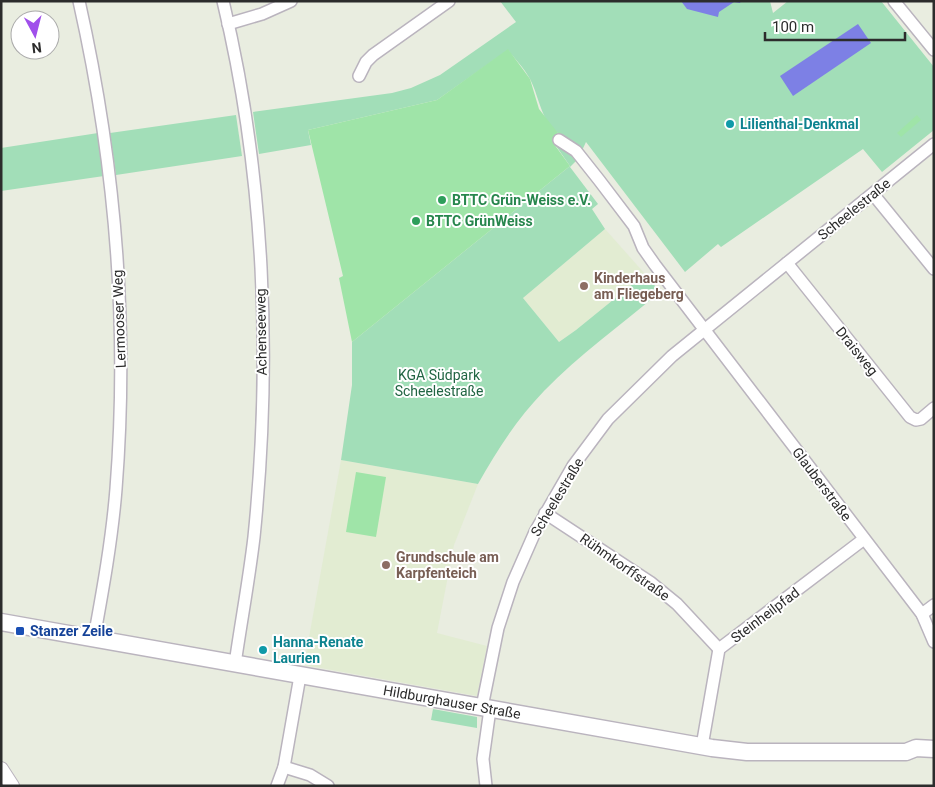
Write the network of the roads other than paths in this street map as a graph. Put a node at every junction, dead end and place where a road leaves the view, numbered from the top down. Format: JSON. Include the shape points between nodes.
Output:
{"nodes":[{"id":1,"x":79,"y":1,"type":"edge"},
{"id":2,"x":223,"y":1,"type":"edge"},
{"id":3,"x":292,"y":1,"type":"edge"},
{"id":4,"x":449,"y":1,"type":"edge"},
{"id":5,"x":894,"y":1,"type":"edge"},
{"id":6,"x":228,"y":24,"type":"junction"},
{"id":7,"x":934,"y":50,"type":"edge"},
{"id":8,"x":359,"y":76,"type":"dead end"},
{"id":9,"x":559,"y":140,"type":"dead end"},
{"id":10,"x":934,"y":144,"type":"edge"},
{"id":11,"x":873,"y":194,"type":"junction"},
{"id":12,"x":787,"y":263,"type":"junction"},
{"id":13,"x":934,"y":269,"type":"edge"},
{"id":14,"x":705,"y":330,"type":"junction"},
{"id":15,"x":934,"y":408,"type":"edge"},
{"id":16,"x":545,"y":513,"type":"junction"},
{"id":17,"x":864,"y":539,"type":"junction"},
{"id":18,"x":934,"y":605,"type":"edge"},
{"id":19,"x":922,"y":614,"type":"junction"},
{"id":20,"x":1,"y":622,"type":"edge"},
{"id":21,"x":94,"y":638,"type":"junction"},
{"id":22,"x":934,"y":642,"type":"edge"},
{"id":23,"x":719,"y":649,"type":"junction"},
{"id":24,"x":235,"y":664,"type":"junction"},
{"id":25,"x":300,"y":676,"type":"junction"},
{"id":26,"x":486,"y":708,"type":"junction"},
{"id":27,"x":702,"y":746,"type":"junction"},
{"id":28,"x":934,"y":749,"type":"edge"},
{"id":29,"x":906,"y":752,"type":"junction"},
{"id":30,"x":934,"y":756,"type":"edge"},
{"id":31,"x":284,"y":766,"type":"junction"},
{"id":32,"x":1,"y":769,"type":"edge"},
{"id":33,"x":12,"y":786,"type":"edge"},
{"id":34,"x":278,"y":786,"type":"edge"},
{"id":35,"x":328,"y":786,"type":"edge"},
{"id":36,"x":486,"y":786,"type":"edge"}],
"edges":[{"from":1,"to":21,"type":"street","name":"Lermooser Weg","via":[[108,159],[121,325],[116,489]]},
{"from":2,"to":6,"type":"street","name":"Achenseeweg"},
{"from":3,"to":6,"type":"street"},
{"from":4,"to":8,"type":"street","via":[[373,56]]},
{"from":5,"to":7,"type":"street"},
{"from":6,"to":24,"type":"street","name":"Achenseeweg","via":[[247,123],[259,248],[262,337],[261,440],[254,530]]},
{"from":9,"to":14,"type":"street","via":[[576,151],[599,180],[634,226],[643,248]]},
{"from":10,"to":11,"type":"street","name":"Scheelestraße"},
{"from":11,"to":12,"type":"street","name":"Scheelestraße"},
{"from":11,"to":13,"type":"street"},
{"from":12,"to":14,"type":"street","name":"Scheelestraße"},
{"from":12,"to":15,"type":"street","name":"Draisweg","via":[[910,417],[921,419]]},
{"from":14,"to":16,"type":"street","name":"Scheelestraße","via":[[651,374],[608,419],[573,466]]},
{"from":14,"to":17,"type":"street","name":"Glauberstraße"},
{"from":16,"to":23,"type":"street","name":"Rühmkorffstraße","via":[[650,582],[677,604]]},
{"from":16,"to":26,"type":"street","name":"Scheelestraße","via":[[502,613]]},
{"from":17,"to":19,"type":"street","name":"Glauberstraße"},
{"from":17,"to":23,"type":"street","name":"Steinheilpfad"},
{"from":18,"to":19,"type":"street"},
{"from":19,"to":22,"type":"street","name":"Glauberstraße"},
{"from":20,"to":21,"type":"main road","name":"Hildburghauser Straße"},
{"from":21,"to":24,"type":"main road","name":"Hildburghauser Straße"},
{"from":23,"to":27,"type":"street","name":"Steinheilpfad"},
{"from":24,"to":25,"type":"main road","name":"Hildburghauser Straße"},
{"from":25,"to":26,"type":"main road","name":"Hildburghauser Straße"},
{"from":25,"to":31,"type":"street"},
{"from":26,"to":27,"type":"main road","name":"Hildburghauser Straße"},
{"from":26,"to":36,"type":"street","name":"Scheelestraße","via":[[483,760]]},
{"from":27,"to":29,"type":"main road","name":"Hildburghauser Straße","via":[[747,752]]},
{"from":28,"to":29,"type":"main road","name":"Hildburghauser Straße","via":[[916,748]]},
{"from":29,"to":30,"type":"main road","name":"Hildburghauser Straße","via":[[919,757]]},
{"from":31,"to":34,"type":"street"},
{"from":31,"to":35,"type":"street","via":[[310,775]]},
{"from":32,"to":33,"type":"street"}]}
